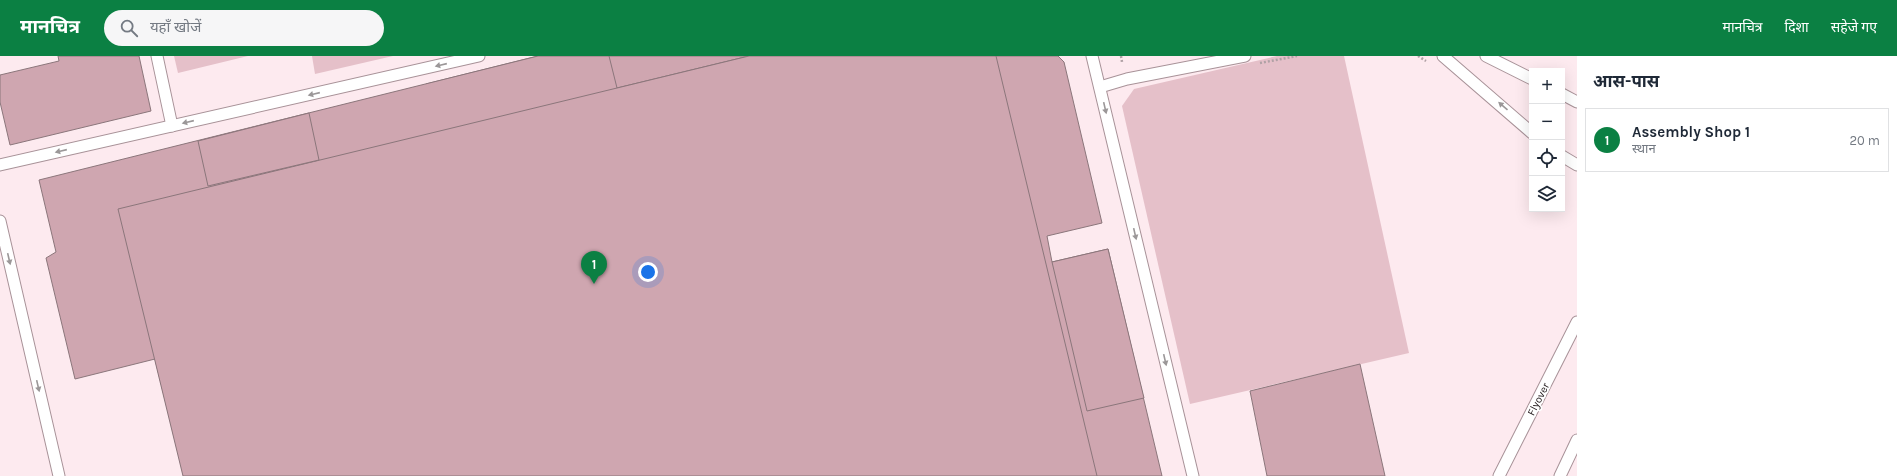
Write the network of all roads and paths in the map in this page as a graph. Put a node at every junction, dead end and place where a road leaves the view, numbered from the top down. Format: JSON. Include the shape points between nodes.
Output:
{"nodes":[{"id":1,"x":157,"y":56,"type":"edge"},
{"id":2,"x":479,"y":56,"type":"edge"},
{"id":3,"x":1092,"y":56,"type":"edge"},
{"id":4,"x":1245,"y":56,"type":"edge"},
{"id":5,"x":1297,"y":56,"type":"edge"},
{"id":6,"x":1443,"y":56,"type":"edge"},
{"id":7,"x":1486,"y":56,"type":"edge"},
{"id":8,"x":1258,"y":63,"type":"dead end"},
{"id":9,"x":1529,"y":78,"type":"edge"},
{"id":10,"x":1100,"y":87,"type":"junction"},
{"id":11,"x":1565,"y":96,"type":"edge"},
{"id":12,"x":1577,"y":102,"type":"edge"},
{"id":13,"x":172,"y":126,"type":"junction"},
{"id":14,"x":1529,"y":130,"type":"edge"},
{"id":15,"x":1565,"y":158,"type":"edge"},
{"id":16,"x":0,"y":165,"type":"edge"},
{"id":17,"x":1577,"y":165,"type":"edge"},
{"id":18,"x":0,"y":221,"type":"edge"},
{"id":19,"x":1577,"y":322,"type":"edge"},
{"id":20,"x":1577,"y":440,"type":"edge"},
{"id":21,"x":59,"y":476,"type":"edge"},
{"id":22,"x":1193,"y":476,"type":"edge"},
{"id":23,"x":1499,"y":476,"type":"edge"},
{"id":24,"x":1560,"y":476,"type":"edge"}],
"edges":[{"from":1,"to":13,"type":"lane"},
{"from":2,"to":13,"type":"lane","one_way":true},
{"from":3,"to":10,"type":"lane"},
{"from":4,"to":10,"type":"lane","via":[[1127,79]]},
{"from":5,"to":8,"type":"path"},
{"from":14,"to":6,"type":"lane","one_way":true},
{"from":7,"to":9,"type":"lane"},
{"from":10,"to":22,"type":"lane","one_way":true},
{"from":11,"to":12,"type":"lane"},
{"from":13,"to":16,"type":"lane","one_way":true},
{"from":15,"to":17,"type":"lane"},
{"from":18,"to":21,"type":"lane","one_way":true},
{"from":19,"to":23,"type":"lane","name":"Flyover"},
{"from":20,"to":24,"type":"lane"}]}
